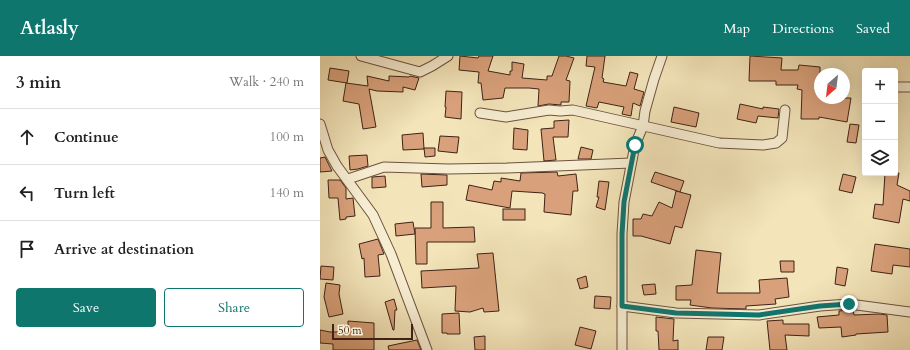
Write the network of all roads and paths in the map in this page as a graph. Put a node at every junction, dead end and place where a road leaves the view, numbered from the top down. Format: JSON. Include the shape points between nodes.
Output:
{"nodes":[{"id":1,"x":361,"y":56,"type":"edge"},
{"id":2,"x":448,"y":56,"type":"edge"},
{"id":3,"x":662,"y":56,"type":"edge"},
{"id":4,"x":898,"y":87,"type":"edge"},
{"id":5,"x":910,"y":87,"type":"edge"},
{"id":6,"x":785,"y":110,"type":"dead end"},
{"id":7,"x":480,"y":113,"type":"dead end"},
{"id":8,"x":320,"y":124,"type":"edge"},
{"id":9,"x":643,"y":126,"type":"junction"},
{"id":10,"x":631,"y":163,"type":"junction"},
{"id":11,"x":348,"y":179,"type":"junction"},
{"id":12,"x":622,"y":306,"type":"junction"},
{"id":13,"x":910,"y":312,"type":"edge"},
{"id":14,"x":427,"y":350,"type":"edge"},
{"id":15,"x":622,"y":350,"type":"edge"}],
"edges":[{"from":1,"to":2,"type":"street","via":[[420,72]]},
{"from":3,"to":9,"type":"street"},
{"from":4,"to":5,"type":"street"},
{"from":6,"to":9,"type":"street","via":[[782,138],[776,143],[763,145],[719,143]]},
{"from":7,"to":9,"type":"street","via":[[506,117],[549,110],[572,110]]},
{"from":8,"to":11,"type":"street","via":[[328,150]]},
{"from":9,"to":10,"type":"street"},
{"from":10,"to":11,"type":"street","via":[[448,169],[384,167]]},
{"from":10,"to":12,"type":"street","via":[[624,202]]},
{"from":11,"to":14,"type":"street","via":[[373,215],[391,254]]},
{"from":12,"to":13,"type":"street","via":[[676,313],[759,315],[849,304]]},
{"from":12,"to":15,"type":"street"}]}
